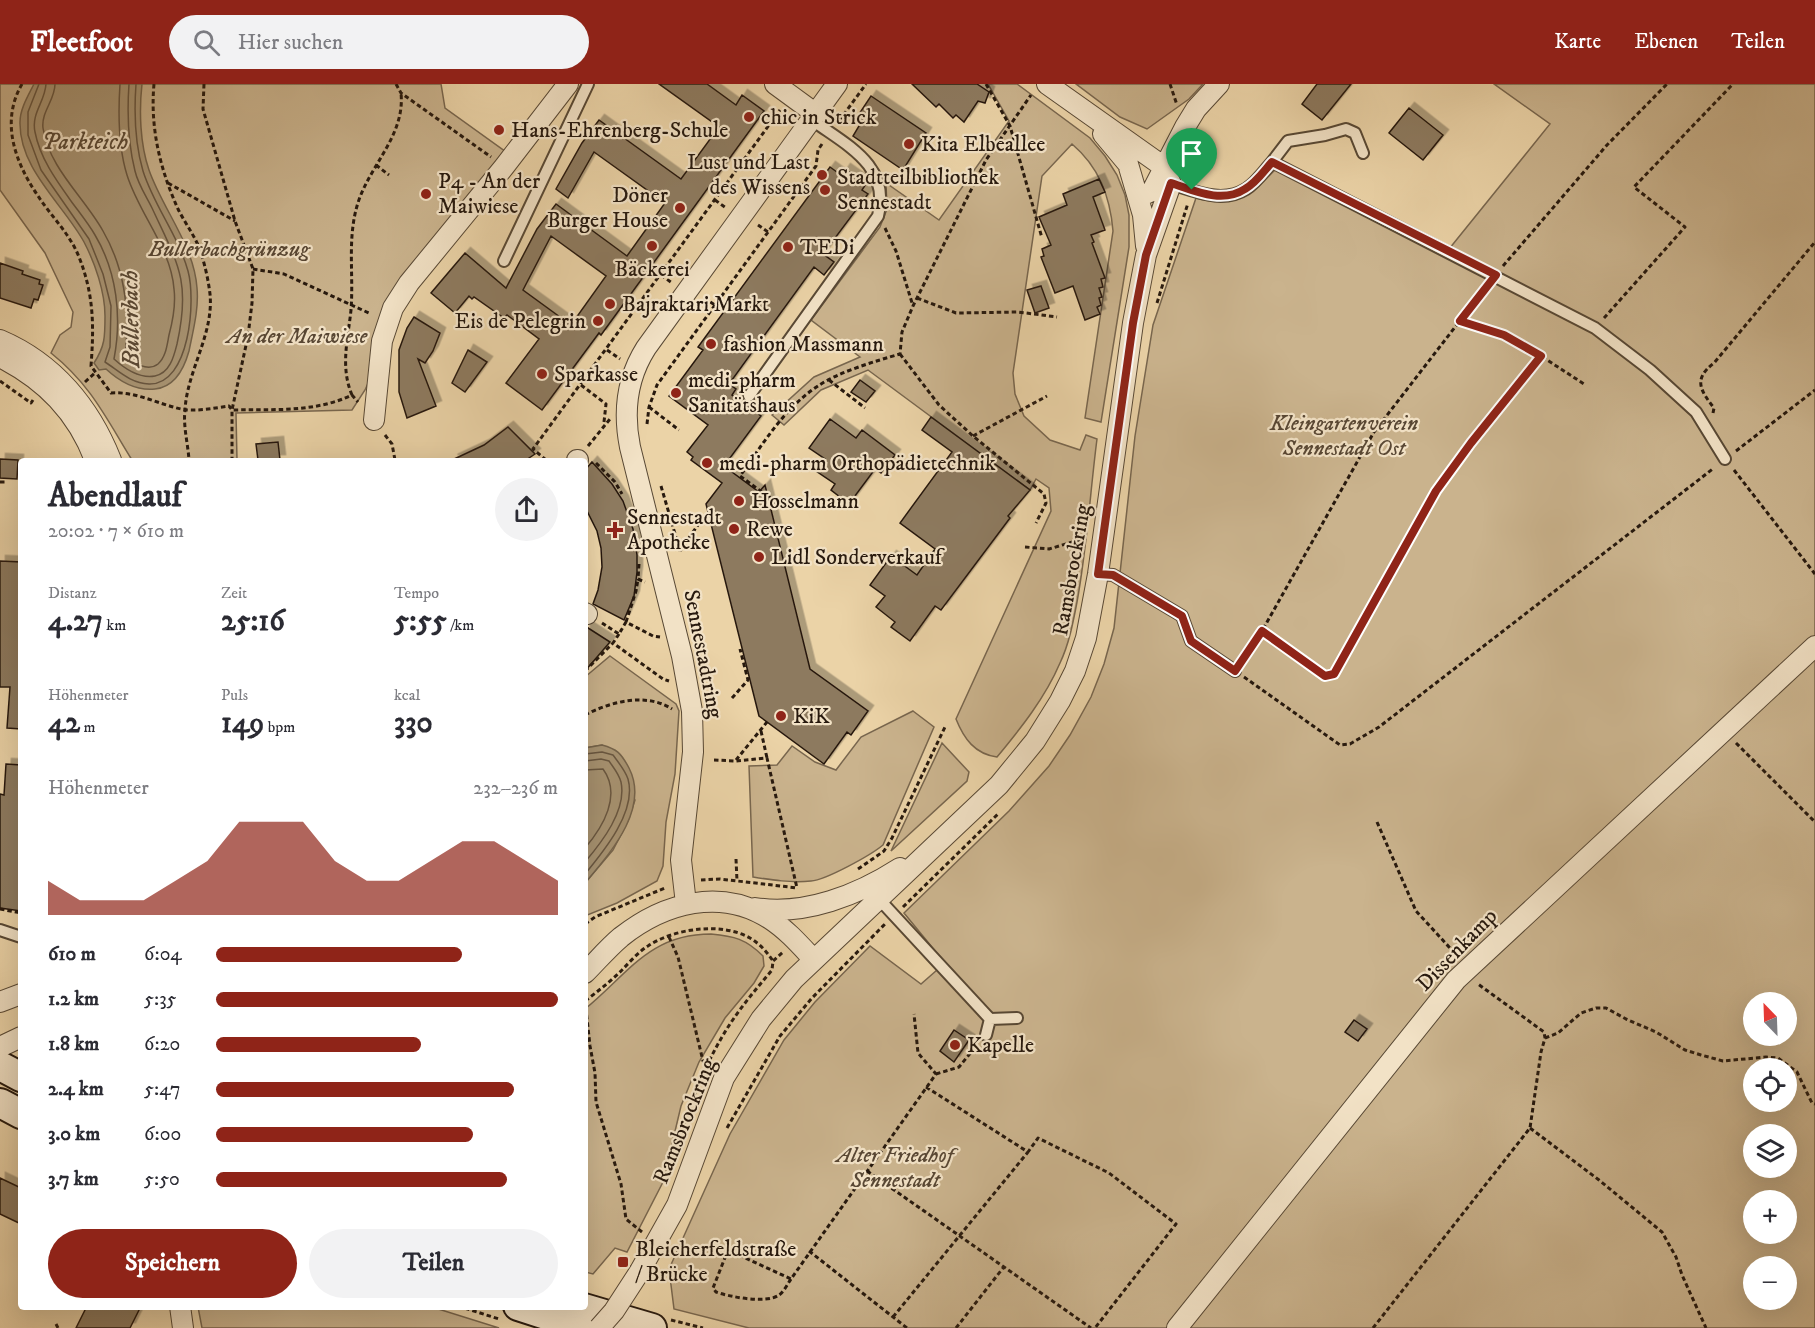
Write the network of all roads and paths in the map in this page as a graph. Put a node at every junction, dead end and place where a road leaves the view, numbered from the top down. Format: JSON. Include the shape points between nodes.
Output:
{"nodes":[{"id":1,"x":22,"y":84,"type":"edge"},
{"id":2,"x":154,"y":84,"type":"edge"},
{"id":3,"x":204,"y":84,"type":"edge"},
{"id":4,"x":396,"y":84,"type":"edge"},
{"id":5,"x":568,"y":84,"type":"edge"},
{"id":6,"x":588,"y":84,"type":"edge"},
{"id":7,"x":774,"y":84,"type":"edge"},
{"id":8,"x":837,"y":84,"type":"edge"},
{"id":9,"x":866,"y":84,"type":"edge"},
{"id":10,"x":986,"y":84,"type":"edge"},
{"id":11,"x":1219,"y":84,"type":"edge"},
{"id":12,"x":1667,"y":84,"type":"edge"},
{"id":13,"x":1733,"y":84,"type":"edge"},
{"id":14,"x":1039,"y":90,"type":"edge"},
{"id":15,"x":401,"y":93,"type":"junction"},
{"id":16,"x":791,"y":96,"type":"junction"},
{"id":17,"x":1081,"y":110,"type":"junction"},
{"id":18,"x":814,"y":117,"type":"junction"},
{"id":19,"x":1010,"y":126,"type":"junction"},
{"id":20,"x":1185,"y":127,"type":"junction"},
{"id":21,"x":830,"y":133,"type":"junction"},
{"id":22,"x":1363,"y":153,"type":"dead end"},
{"id":23,"x":1272,"y":162,"type":"junction"},
{"id":24,"x":376,"y":165,"type":"junction"},
{"id":25,"x":504,"y":167,"type":"junction"},
{"id":26,"x":390,"y":175,"type":"dead end"},
{"id":27,"x":1168,"y":175,"type":"junction"},
{"id":28,"x":167,"y":182,"type":"junction"},
{"id":29,"x":1192,"y":190,"type":"junction"},
{"id":30,"x":1139,"y":197,"type":"junction"},
{"id":31,"x":878,"y":216,"type":"junction"},
{"id":32,"x":235,"y":220,"type":"junction"},
{"id":33,"x":1042,"y":238,"type":"dead end"},
{"id":34,"x":1815,"y":243,"type":"edge"},
{"id":35,"x":1146,"y":255,"type":"junction"},
{"id":36,"x":504,"y":261,"type":"dead end"},
{"id":37,"x":253,"y":269,"type":"junction"},
{"id":38,"x":1496,"y":275,"type":"junction"},
{"id":39,"x":917,"y":298,"type":"junction"},
{"id":40,"x":1157,"y":304,"type":"dead end"},
{"id":41,"x":351,"y":305,"type":"junction"},
{"id":42,"x":913,"y":306,"type":"junction"},
{"id":43,"x":1057,"y":317,"type":"dead end"},
{"id":44,"x":387,"y":321,"type":"junction"},
{"id":45,"x":1460,"y":321,"type":"junction"},
{"id":46,"x":1595,"y":328,"type":"junction"},
{"id":47,"x":0,"y":340,"type":"edge"},
{"id":48,"x":900,"y":354,"type":"junction"},
{"id":49,"x":1541,"y":356,"type":"junction"},
{"id":50,"x":0,"y":357,"type":"edge"},
{"id":51,"x":95,"y":373,"type":"junction"},
{"id":52,"x":828,"y":380,"type":"junction"},
{"id":53,"x":83,"y":384,"type":"dead end"},
{"id":54,"x":1584,"y":384,"type":"dead end"},
{"id":55,"x":581,"y":385,"type":"junction"},
{"id":56,"x":1815,"y":390,"type":"edge"},
{"id":57,"x":352,"y":395,"type":"junction"},
{"id":58,"x":748,"y":396,"type":"dead end"},
{"id":59,"x":1047,"y":396,"type":"dead end"},
{"id":60,"x":649,"y":407,"type":"junction"},
{"id":61,"x":865,"y":408,"type":"dead end"},
{"id":62,"x":184,"y":410,"type":"junction"},
{"id":63,"x":232,"y":410,"type":"junction"},
{"id":64,"x":627,"y":417,"type":"junction"},
{"id":65,"x":374,"y":420,"type":"junction"},
{"id":66,"x":604,"y":424,"type":"junction"},
{"id":67,"x":647,"y":426,"type":"dead end"},
{"id":68,"x":679,"y":430,"type":"dead end"},
{"id":69,"x":1708,"y":430,"type":"junction"},
{"id":70,"x":973,"y":436,"type":"junction"},
{"id":71,"x":94,"y":458,"type":"edge"},
{"id":72,"x":110,"y":458,"type":"edge"},
{"id":73,"x":189,"y":458,"type":"edge"},
{"id":74,"x":232,"y":458,"type":"edge"},
{"id":75,"x":395,"y":458,"type":"edge"},
{"id":76,"x":544,"y":458,"type":"edge"},
{"id":77,"x":579,"y":458,"type":"edge"},
{"id":78,"x":1725,"y":459,"type":"junction"},
{"id":79,"x":588,"y":463,"type":"edge"},
{"id":80,"x":658,"y":478,"type":"dead end"},
{"id":81,"x":0,"y":482,"type":"edge"},
{"id":82,"x":5,"y":482,"type":"dead end"},
{"id":83,"x":762,"y":492,"type":"dead end"},
{"id":84,"x":768,"y":496,"type":"dead end"},
{"id":85,"x":624,"y":497,"type":"dead end"},
{"id":86,"x":776,"y":502,"type":"dead end"},
{"id":87,"x":702,"y":519,"type":"dead end"},
{"id":88,"x":1036,"y":523,"type":"dead end"},
{"id":89,"x":1103,"y":537,"type":"junction"},
{"id":90,"x":1025,"y":547,"type":"dead end"},
{"id":91,"x":639,"y":562,"type":"dead end"},
{"id":92,"x":1098,"y":574,"type":"junction"},
{"id":93,"x":1815,"y":574,"type":"edge"},
{"id":94,"x":638,"y":579,"type":"junction"},
{"id":95,"x":666,"y":591,"type":"junction"},
{"id":96,"x":588,"y":615,"type":"edge"},
{"id":97,"x":626,"y":622,"type":"junction"},
{"id":98,"x":1262,"y":631,"type":"junction"},
{"id":99,"x":677,"y":633,"type":"junction"},
{"id":100,"x":619,"y":634,"type":"junction"},
{"id":101,"x":613,"y":643,"type":"junction"},
{"id":102,"x":1815,"y":646,"type":"edge"},
{"id":103,"x":740,"y":649,"type":"dead end"},
{"id":104,"x":588,"y":668,"type":"edge"},
{"id":105,"x":1235,"y":671,"type":"junction"},
{"id":106,"x":687,"y":680,"type":"junction"},
{"id":107,"x":732,"y":698,"type":"dead end"},
{"id":108,"x":692,"y":711,"type":"junction"},
{"id":109,"x":588,"y":714,"type":"edge"},
{"id":110,"x":767,"y":722,"type":"dead end"},
{"id":111,"x":945,"y":727,"type":"dead end"},
{"id":112,"x":760,"y":730,"type":"junction"},
{"id":113,"x":1724,"y":731,"type":"junction"},
{"id":114,"x":767,"y":758,"type":"junction"},
{"id":115,"x":714,"y":759,"type":"dead end"},
{"id":116,"x":736,"y":761,"type":"junction"},
{"id":117,"x":1377,"y":822,"type":"dead end"},
{"id":118,"x":1815,"y":822,"type":"edge"},
{"id":119,"x":936,"y":844,"type":"junction"},
{"id":120,"x":736,"y":859,"type":"dead end"},
{"id":121,"x":853,"y":872,"type":"dead end"},
{"id":122,"x":737,"y":880,"type":"junction"},
{"id":123,"x":682,"y":883,"type":"junction"},
{"id":124,"x":878,"y":898,"type":"junction"},
{"id":125,"x":686,"y":903,"type":"junction"},
{"id":126,"x":741,"y":905,"type":"junction"},
{"id":127,"x":0,"y":909,"type":"edge"},
{"id":128,"x":18,"y":912,"type":"edge"},
{"id":129,"x":659,"y":913,"type":"junction"},
{"id":130,"x":588,"y":922,"type":"edge"},
{"id":131,"x":0,"y":930,"type":"edge"},
{"id":132,"x":668,"y":936,"type":"junction"},
{"id":133,"x":18,"y":937,"type":"edge"},
{"id":134,"x":861,"y":947,"type":"dead end"},
{"id":135,"x":814,"y":960,"type":"junction"},
{"id":136,"x":773,"y":961,"type":"dead end"},
{"id":137,"x":588,"y":970,"type":"edge"},
{"id":138,"x":1463,"y":972,"type":"junction"},
{"id":139,"x":18,"y":995,"type":"edge"},
{"id":140,"x":588,"y":998,"type":"edge"},
{"id":141,"x":0,"y":1002,"type":"edge"},
{"id":142,"x":914,"y":1014,"type":"dead end"},
{"id":143,"x":1017,"y":1018,"type":"dead end"},
{"id":144,"x":990,"y":1019,"type":"junction"},
{"id":145,"x":588,"y":1028,"type":"edge"},
{"id":146,"x":986,"y":1035,"type":"joint"},
{"id":147,"x":18,"y":1038,"type":"edge"},
{"id":148,"x":1545,"y":1038,"type":"junction"},
{"id":149,"x":0,"y":1047,"type":"edge"},
{"id":150,"x":0,"y":1066,"type":"edge"},
{"id":151,"x":936,"y":1074,"type":"junction"},
{"id":152,"x":18,"y":1075,"type":"edge"},
{"id":153,"x":724,"y":1078,"type":"junction"},
{"id":154,"x":926,"y":1087,"type":"junction"},
{"id":155,"x":0,"y":1103,"type":"edge"},
{"id":156,"x":1815,"y":1104,"type":"edge"},
{"id":157,"x":18,"y":1112,"type":"edge"},
{"id":158,"x":1530,"y":1128,"type":"junction"},
{"id":159,"x":726,"y":1130,"type":"dead end"},
{"id":160,"x":1028,"y":1152,"type":"junction"},
{"id":161,"x":867,"y":1171,"type":"junction"},
{"id":162,"x":644,"y":1233,"type":"dead end"},
{"id":163,"x":959,"y":1236,"type":"junction"},
{"id":164,"x":809,"y":1251,"type":"junction"},
{"id":165,"x":1003,"y":1268,"type":"junction"},
{"id":166,"x":791,"y":1279,"type":"junction"},
{"id":167,"x":588,"y":1309,"type":"edge"},
{"id":168,"x":181,"y":1310,"type":"edge"},
{"id":169,"x":486,"y":1310,"type":"edge"},
{"id":170,"x":513,"y":1314,"type":"edge"},
{"id":171,"x":893,"y":1317,"type":"junction"},
{"id":172,"x":183,"y":1328,"type":"edge"},
{"id":173,"x":600,"y":1328,"type":"edge"},
{"id":174,"x":652,"y":1328,"type":"edge"},
{"id":175,"x":907,"y":1328,"type":"edge"},
{"id":176,"x":956,"y":1328,"type":"edge"},
{"id":177,"x":1093,"y":1328,"type":"edge"},
{"id":178,"x":1177,"y":1328,"type":"edge"},
{"id":179,"x":1373,"y":1328,"type":"edge"},
{"id":180,"x":1706,"y":1328,"type":"edge"}],
"edges":[{"from":1,"to":51,"type":"path","via":[[11,109],[13,146],[37,195],[78,254],[91,294],[91,366]]},
{"from":2,"to":28,"type":"path","via":[[153,123]]},
{"from":3,"to":32,"type":"path","via":[[203,110]]},
{"from":4,"to":15,"type":"path"},
{"from":5,"to":25,"type":"street"},
{"from":6,"to":36,"type":"lane"},
{"from":7,"to":16,"type":"street"},
{"from":8,"to":18,"type":"street","name":"Sennestadtring"},
{"from":9,"to":21,"type":"path"},
{"from":10,"to":19,"type":"path"},
{"from":11,"to":20,"type":"street"},
{"from":12,"to":38,"type":"path","via":[[1607,145]]},
{"from":13,"to":46,"type":"path","via":[[1634,187],[1685,226]]},
{"from":14,"to":17,"type":"street","name":"Ramsbrockring"},
{"from":14,"to":19,"type":"path"},
{"from":15,"to":24,"type":"path","via":[[399,122]]},
{"from":15,"to":25,"type":"path"},
{"from":16,"to":18,"type":"street"},
{"from":16,"to":55,"type":"path"},
{"from":17,"to":27,"type":"street","name":"Ramsbrockring"},
{"from":17,"to":30,"type":"street","name":"Ramsbrockring","via":[[1121,153]]},
{"from":18,"to":21,"type":"lane"},
{"from":18,"to":64,"type":"street","name":"Sennestadtring","via":[[640,359],[629,390]]},
{"from":19,"to":33,"type":"path"},
{"from":19,"to":39,"type":"path","via":[[986,160]]},
{"from":20,"to":27,"type":"street"},
{"from":20,"to":29,"type":"path","via":[[1197,168]]},
{"from":21,"to":31,"type":"lane","via":[[867,160],[881,196]]},
{"from":21,"to":60,"type":"path","via":[[818,150],[816,166],[657,385]]},
{"from":22,"to":23,"type":"lane","via":[[1355,133],[1346,129],[1288,141]]},
{"from":23,"to":29,"type":"lane","via":[[1237,194],[1216,196]]},
{"from":23,"to":38,"type":"lane"},
{"from":24,"to":26,"type":"path"},
{"from":24,"to":41,"type":"path","via":[[353,221]]},
{"from":25,"to":44,"type":"street","via":[[409,283]]},
{"from":27,"to":29,"type":"lane"},
{"from":27,"to":30,"type":"street","via":[[1152,191]]},
{"from":27,"to":35,"type":"street","name":"Ramsbrockring"},
{"from":28,"to":32,"type":"path"},
{"from":28,"to":62,"type":"path","via":[[198,244],[210,297],[204,340]]},
{"from":29,"to":40,"type":"path"},
{"from":30,"to":35,"type":"street","name":"Ramsbrockring"},
{"from":31,"to":42,"type":"path","via":[[896,251]]},
{"from":31,"to":58,"type":"lane"},
{"from":32,"to":37,"type":"path"},
{"from":34,"to":69,"type":"path","via":[[1714,363],[1703,371],[1702,393],[1714,408]]},
{"from":35,"to":89,"type":"street","name":"Ramsbrockring"},
{"from":37,"to":41,"type":"path","via":[[284,274]]},
{"from":37,"to":63,"type":"path","via":[[248,336]]},
{"from":38,"to":45,"type":"path"},
{"from":38,"to":46,"type":"lane"},
{"from":39,"to":42,"type":"path"},
{"from":39,"to":43,"type":"path","via":[[956,313],[1018,312]]},
{"from":41,"to":44,"type":"path"},
{"from":41,"to":57,"type":"path","via":[[345,360],[346,382]]},
{"from":42,"to":48,"type":"path","via":[[902,332]]},
{"from":44,"to":65,"type":"street","via":[[378,363]]},
{"from":45,"to":49,"type":"path","via":[[1504,335]]},
{"from":45,"to":98,"type":"path","via":[[1374,432]]},
{"from":46,"to":69,"type":"lane","via":[[1650,370],[1696,412]]},
{"from":47,"to":72,"type":"street","via":[[33,357],[72,392],[97,427]]},
{"from":48,"to":52,"type":"path"},
{"from":48,"to":70,"type":"path","via":[[939,405]]},
{"from":49,"to":54,"type":"path"},
{"from":49,"to":98,"type":"path","via":[[1436,491],[1334,674],[1325,676]]},
{"from":50,"to":71,"type":"street","via":[[24,369],[61,402],[74,418]]},
{"from":51,"to":53,"type":"path"},
{"from":51,"to":62,"type":"path","via":[[111,393],[122,392]]},
{"from":52,"to":61,"type":"path"},
{"from":52,"to":83,"type":"path","via":[[782,417],[740,476]]},
{"from":55,"to":66,"type":"path","via":[[606,404]]},
{"from":55,"to":76,"type":"path","via":[[533,448]]},
{"from":56,"to":78,"type":"path"},
{"from":57,"to":63,"type":"path","via":[[334,404],[307,408]]},
{"from":57,"to":65,"type":"path"},
{"from":59,"to":70,"type":"path"},
{"from":60,"to":67,"type":"path"},
{"from":60,"to":68,"type":"path"},
{"from":62,"to":63,"type":"path","via":[[229,406]]},
{"from":62,"to":73,"type":"path"},
{"from":63,"to":74,"type":"path"},
{"from":64,"to":66,"type":"path","via":[[610,418]]},
{"from":64,"to":95,"type":"street","name":"Sennestadtring","via":[[630,447]]},
{"from":65,"to":75,"type":"path","via":[[392,444]]},
{"from":66,"to":77,"type":"path"},
{"from":69,"to":78,"type":"lane"},
{"from":70,"to":88,"type":"path","via":[[1044,494],[1046,502]]},
{"from":78,"to":93,"type":"path"},
{"from":78,"to":105,"type":"path","via":[[1379,727],[1350,744],[1340,745]]},
{"from":79,"to":85,"type":"path","via":[[606,472]]},
{"from":80,"to":87,"type":"path","via":[[680,551]]},
{"from":81,"to":82,"type":"path"},
{"from":84,"to":86,"type":"path"},
{"from":89,"to":90,"type":"path","via":[[1080,538],[1049,549]]},
{"from":89,"to":92,"type":"street","name":"Ramsbrockring"},
{"from":91,"to":94,"type":"path"},
{"from":92,"to":105,"type":"lane","via":[[1113,575],[1182,616],[1191,641]]},
{"from":92,"to":119,"type":"street","name":"Ramsbrockring","via":[[1086,638],[1060,701],[1035,741],[999,785]]},
{"from":94,"to":95,"type":"path"},
{"from":94,"to":97,"type":"path"},
{"from":95,"to":99,"type":"street","name":"Sennestadtring"},
{"from":96,"to":100,"type":"path"},
{"from":97,"to":99,"type":"path","via":[[656,637]]},
{"from":97,"to":100,"type":"path"},
{"from":98,"to":105,"type":"path"},
{"from":99,"to":106,"type":"street","name":"Sennestadtring"},
{"from":100,"to":101,"type":"path"},
{"from":101,"to":104,"type":"path"},
{"from":101,"to":106,"type":"path","via":[[663,679]]},
{"from":102,"to":113,"type":"street","name":"Dissenkamp"},
{"from":103,"to":107,"type":"path","via":[[748,680]]},
{"from":106,"to":108,"type":"street","name":"Sennestadtring"},
{"from":108,"to":109,"type":"path","via":[[680,712],[654,701],[639,700],[612,704]]},
{"from":108,"to":123,"type":"street","name":"Sennestadtring","via":[[693,752],[681,846]]},
{"from":110,"to":112,"type":"path"},
{"from":111,"to":121,"type":"path","via":[[888,845]]},
{"from":112,"to":114,"type":"path"},
{"from":112,"to":116,"type":"path"},
{"from":113,"to":118,"type":"path"},
{"from":113,"to":138,"type":"street","name":"Dissenkamp"},
{"from":114,"to":116,"type":"path"},
{"from":114,"to":122,"type":"path","via":[[797,888]]},
{"from":115,"to":116,"type":"path"},
{"from":117,"to":138,"type":"path","via":[[1416,911],[1450,948]]},
{"from":119,"to":124,"type":"street","name":"Ramsbrockring"},
{"from":119,"to":126,"type":"street","name":"Ramsbrockring","via":[[893,872],[811,907],[765,909]]},
{"from":120,"to":122,"type":"path"},
{"from":122,"to":123,"type":"path"},
{"from":123,"to":125,"type":"street","name":"Sennestadtring"},
{"from":123,"to":130,"type":"path"},
{"from":124,"to":135,"type":"street","name":"Ramsbrockring"},
{"from":124,"to":144,"type":"lane"},
{"from":125,"to":126,"type":"street","via":[[715,901]]},
{"from":125,"to":129,"type":"street"},
{"from":126,"to":135,"type":"street","via":[[771,919]]},
{"from":127,"to":128,"type":"path"},
{"from":129,"to":132,"type":"path"},
{"from":129,"to":137,"type":"street","via":[[619,939]]},
{"from":131,"to":133,"type":"lane"},
{"from":132,"to":136,"type":"path","via":[[724,929],[760,945]]},
{"from":132,"to":140,"type":"path","via":[[647,946]]},
{"from":132,"to":153,"type":"path","via":[[678,957],[703,1061]]},
{"from":134,"to":159,"type":"path","via":[[780,1036]]},
{"from":135,"to":153,"type":"street","name":"Ramsbrockring","via":[[761,1019]]},
{"from":138,"to":148,"type":"path","via":[[1544,1032]]},
{"from":138,"to":178,"type":"street","name":"Dissenkamp"},
{"from":139,"to":141,"type":"street"},
{"from":142,"to":151,"type":"path","via":[[918,1053]]},
{"from":143,"to":144,"type":"lane"},
{"from":144,"to":146,"type":"lane"},
{"from":145,"to":162,"type":"path","via":[[596,1102],[621,1184],[626,1219]]},
{"from":146,"to":151,"type":"path","via":[[959,1067]]},
{"from":147,"to":149,"type":"street"},
{"from":148,"to":156,"type":"path","via":[[1558,1033],[1581,1013],[1606,1008],[1701,1055],[1723,1060],[1778,1058],[1797,1072]]},
{"from":148,"to":158,"type":"path"},
{"from":150,"to":152,"type":"main road"},
{"from":151,"to":154,"type":"path"},
{"from":153,"to":173,"type":"street","name":"Ramsbrockring","bridge":true,"via":[[677,1205],[640,1271]]},
{"from":154,"to":160,"type":"path"},
{"from":154,"to":161,"type":"path"},
{"from":155,"to":157,"type":"main road"},
{"from":158,"to":179,"type":"path"},
{"from":158,"to":180,"type":"path","via":[[1662,1232]]},
{"from":160,"to":163,"type":"path"},
{"from":160,"to":177,"type":"path","via":[[1038,1138],[1109,1173],[1176,1224]]},
{"from":161,"to":163,"type":"path"},
{"from":161,"to":164,"type":"path"},
{"from":163,"to":165,"type":"path"},
{"from":163,"to":171,"type":"path"},
{"from":164,"to":166,"type":"path"},
{"from":164,"to":171,"type":"path"},
{"from":165,"to":176,"type":"path"},
{"from":165,"to":177,"type":"path"},
{"from":166,"to":166,"type":"path","via":[[779,1295],[764,1299],[726,1295],[713,1288],[728,1250]]},
{"from":167,"to":174,"type":"main road"},
{"from":168,"to":172,"type":"street"},
{"from":169,"to":170,"type":"path"},
{"from":170,"to":173,"type":"main road","via":[[549,1316]]},
{"from":171,"to":175,"type":"path"}]}
